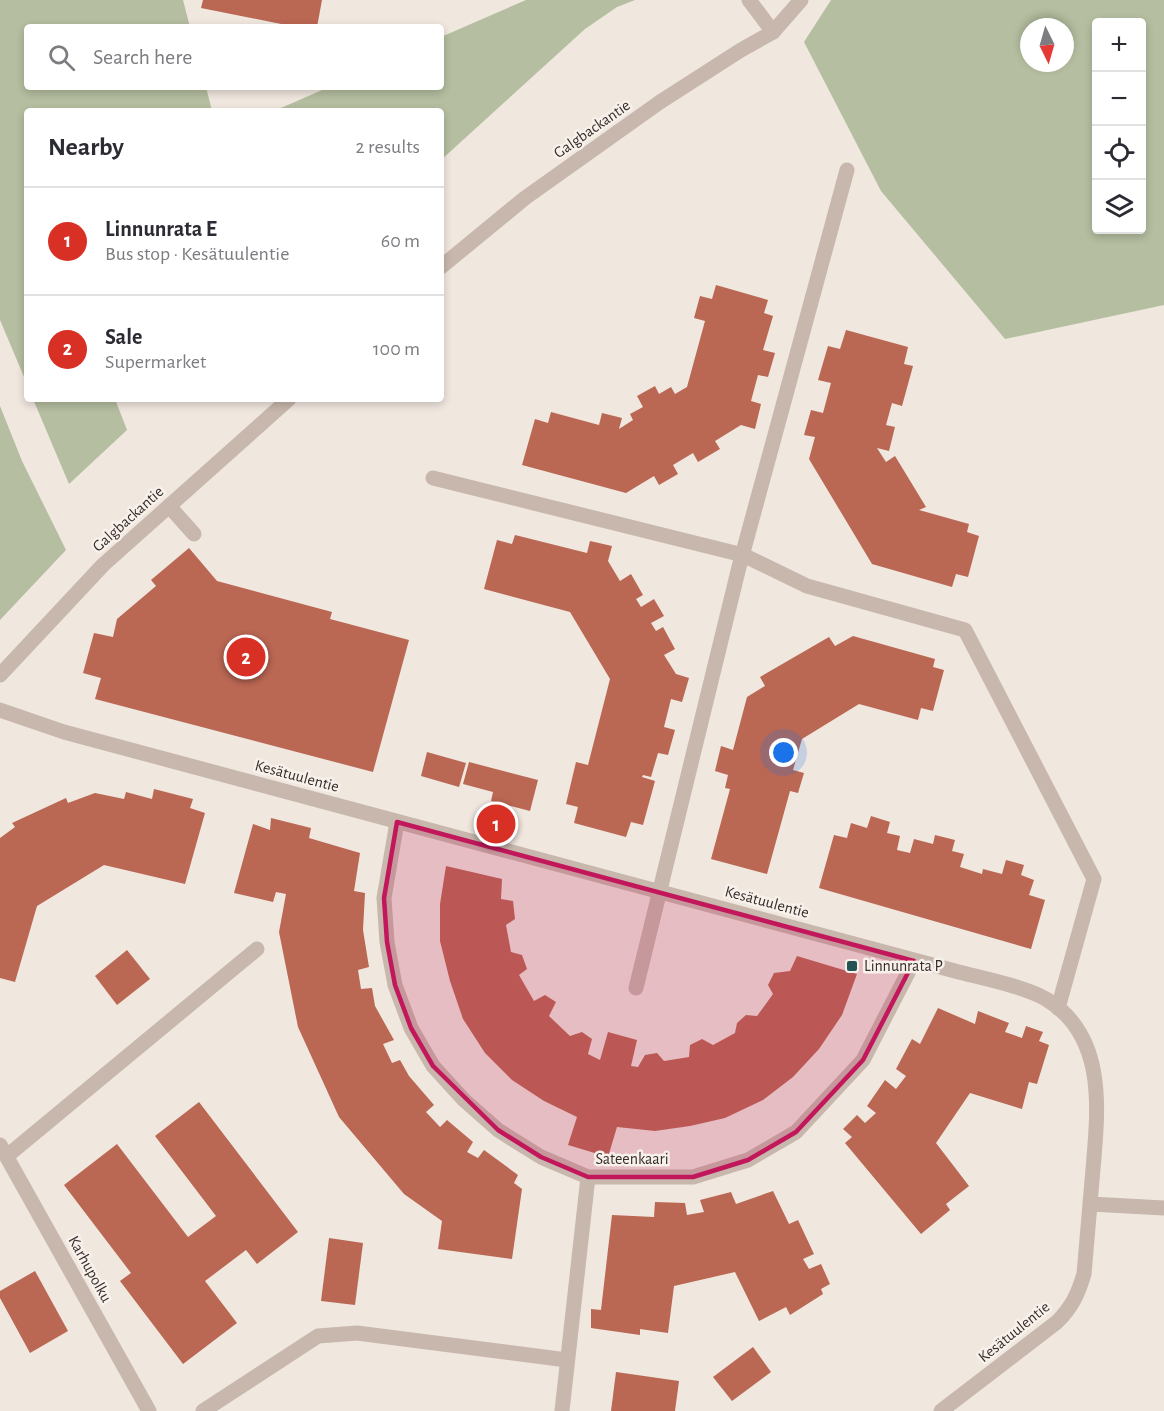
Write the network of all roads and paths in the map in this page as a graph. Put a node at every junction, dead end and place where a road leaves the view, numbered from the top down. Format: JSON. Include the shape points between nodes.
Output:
{"nodes":[{"id":1,"x":749,"y":0,"type":"edge"},
{"id":2,"x":801,"y":0,"type":"edge"},
{"id":3,"x":773,"y":32,"type":"junction"},
{"id":4,"x":847,"y":170,"type":"dead end"},
{"id":5,"x":444,"y":265,"type":"edge"},
{"id":6,"x":286,"y":402,"type":"edge"},
{"id":7,"x":433,"y":478,"type":"dead end"},
{"id":8,"x":169,"y":507,"type":"junction"},
{"id":9,"x":194,"y":534,"type":"dead end"},
{"id":10,"x":743,"y":555,"type":"junction"},
{"id":11,"x":0,"y":675,"type":"edge"},
{"id":12,"x":0,"y":710,"type":"edge"},
{"id":13,"x":397,"y":822,"type":"junction"},
{"id":14,"x":660,"y":891,"type":"junction"},
{"id":15,"x":257,"y":949,"type":"dead end"},
{"id":16,"x":914,"y":961,"type":"junction"},
{"id":17,"x":636,"y":988,"type":"dead end"},
{"id":18,"x":1058,"y":1008,"type":"junction"},
{"id":19,"x":3,"y":1151,"type":"edge"},
{"id":20,"x":588,"y":1177,"type":"junction"},
{"id":21,"x":1090,"y":1204,"type":"junction"},
{"id":22,"x":1164,"y":1208,"type":"edge"},
{"id":23,"x":567,"y":1360,"type":"junction"},
{"id":24,"x":149,"y":1411,"type":"edge"},
{"id":25,"x":203,"y":1411,"type":"edge"},
{"id":26,"x":562,"y":1411,"type":"edge"},
{"id":27,"x":941,"y":1411,"type":"edge"}],
"edges":[{"from":1,"to":3,"type":"street"},
{"from":2,"to":3,"type":"street","name":"Galgbackantie"},
{"from":3,"to":5,"type":"street","name":"Galgbackantie","via":[[631,123],[525,198]]},
{"from":4,"to":10,"type":"street"},
{"from":6,"to":8,"type":"street","name":"Galgbackantie"},
{"from":7,"to":10,"type":"street"},
{"from":8,"to":9,"type":"street"},
{"from":8,"to":11,"type":"street","name":"Galgbackantie","via":[[103,565]]},
{"from":10,"to":14,"type":"street"},
{"from":10,"to":18,"type":"street","via":[[807,586],[965,630],[1094,879]]},
{"from":12,"to":13,"type":"street","name":"Kesätuulentie","via":[[64,732]]},
{"from":13,"to":14,"type":"street","name":"Kesätuulentie"},
{"from":13,"to":20,"type":"street","name":"Sateenkaari","via":[[384,898],[395,985],[411,1028],[433,1066],[498,1130],[541,1157]]},
{"from":14,"to":16,"type":"street","name":"Kesätuulentie"},
{"from":14,"to":17,"type":"street"},
{"from":15,"to":19,"type":"street"},
{"from":16,"to":18,"type":"street","name":"Kesätuulentie","via":[[1032,993]]},
{"from":16,"to":20,"type":"street","name":"Sateenkaari","via":[[863,1060],[796,1132],[748,1160],[693,1177]]},
{"from":18,"to":21,"type":"street","name":"Kesätuulentie","via":[[1082,1038],[1096,1080],[1097,1127]]},
{"from":19,"to":24,"type":"street","name":"Karhupolku"},
{"from":20,"to":23,"type":"street"},
{"from":21,"to":22,"type":"street"},
{"from":21,"to":27,"type":"street","name":"Kesätuulentie","via":[[1084,1274],[1070,1309],[1042,1336]]},
{"from":23,"to":25,"type":"street","via":[[357,1333],[318,1336]]},
{"from":23,"to":26,"type":"street"}]}
